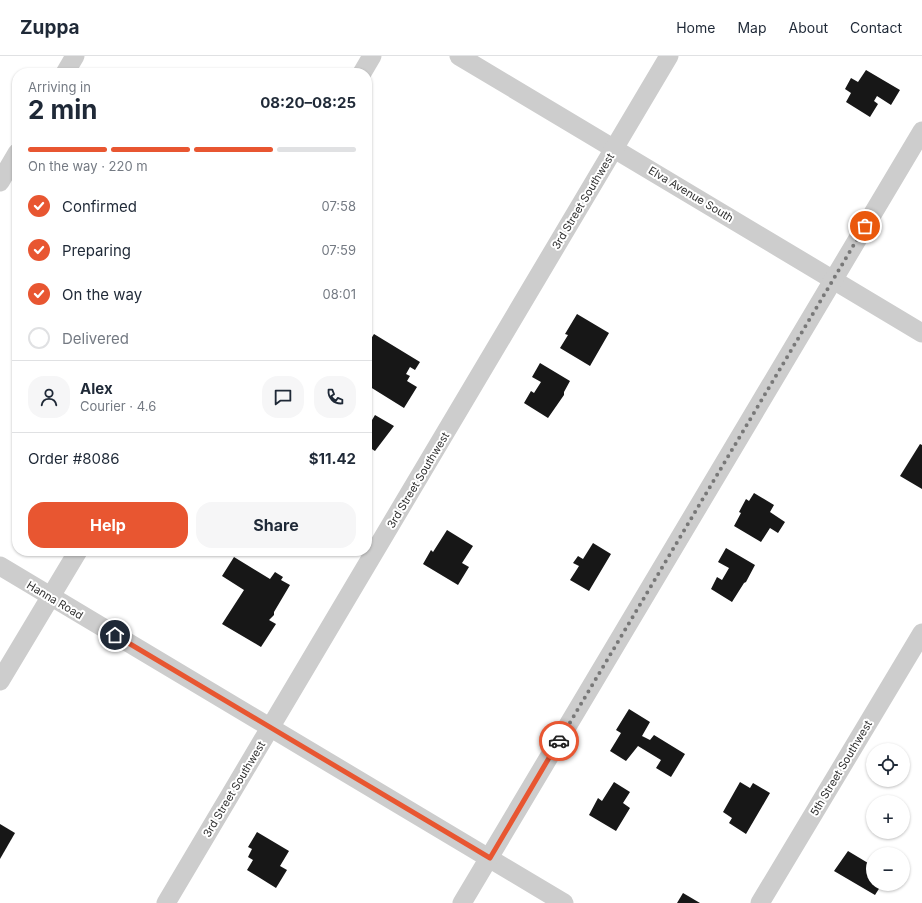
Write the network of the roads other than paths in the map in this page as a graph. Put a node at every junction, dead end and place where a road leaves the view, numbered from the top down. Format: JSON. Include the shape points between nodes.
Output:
{"nodes":[{"id":1,"x":75,"y":56,"type":"edge"},
{"id":2,"x":372,"y":56,"type":"edge"},
{"id":3,"x":459,"y":56,"type":"edge"},
{"id":4,"x":669,"y":56,"type":"edge"},
{"id":5,"x":68,"y":68,"type":"edge"},
{"id":6,"x":365,"y":68,"type":"edge"},
{"id":7,"x":922,"y":131,"type":"edge"},
{"id":8,"x":614,"y":149,"type":"junction"},
{"id":9,"x":12,"y":162,"type":"edge"},
{"id":10,"x":0,"y":182,"type":"edge"},
{"id":11,"x":833,"y":280,"type":"junction"},
{"id":12,"x":922,"y":333,"type":"edge"},
{"id":13,"x":75,"y":556,"type":"edge"},
{"id":14,"x":0,"y":566,"type":"edge"},
{"id":15,"x":50,"y":597,"type":"junction"},
{"id":16,"x":922,"y":633,"type":"edge"},
{"id":17,"x":0,"y":681,"type":"edge"},
{"id":18,"x":272,"y":728,"type":"junction"},
{"id":19,"x":490,"y":858,"type":"junction"},
{"id":20,"x":166,"y":903,"type":"edge"},
{"id":21,"x":462,"y":903,"type":"edge"},
{"id":22,"x":564,"y":903,"type":"edge"},
{"id":23,"x":760,"y":903,"type":"edge"}],
"edges":[{"from":1,"to":5,"type":"street"},
{"from":2,"to":6,"type":"street"},
{"from":3,"to":8,"type":"street","name":"Elva Avenue South"},
{"from":4,"to":8,"type":"street","name":"3rd Street Southwest"},
{"from":7,"to":11,"type":"street"},
{"from":8,"to":11,"type":"street","name":"Elva Avenue South"},
{"from":8,"to":18,"type":"street","name":"3rd Street Southwest"},
{"from":9,"to":10,"type":"street"},
{"from":11,"to":12,"type":"street","name":"Elva Avenue South"},
{"from":11,"to":19,"type":"street"},
{"from":13,"to":15,"type":"street"},
{"from":14,"to":15,"type":"street","name":"Hanna Road"},
{"from":15,"to":17,"type":"street"},
{"from":15,"to":18,"type":"street","name":"Hanna Road"},
{"from":16,"to":23,"type":"street","name":"5th Street Southwest"},
{"from":18,"to":19,"type":"street","name":"Hanna Road"},
{"from":18,"to":20,"type":"street","name":"3rd Street Southwest"},
{"from":19,"to":21,"type":"street"},
{"from":19,"to":22,"type":"street","name":"Hanna Road"}]}
